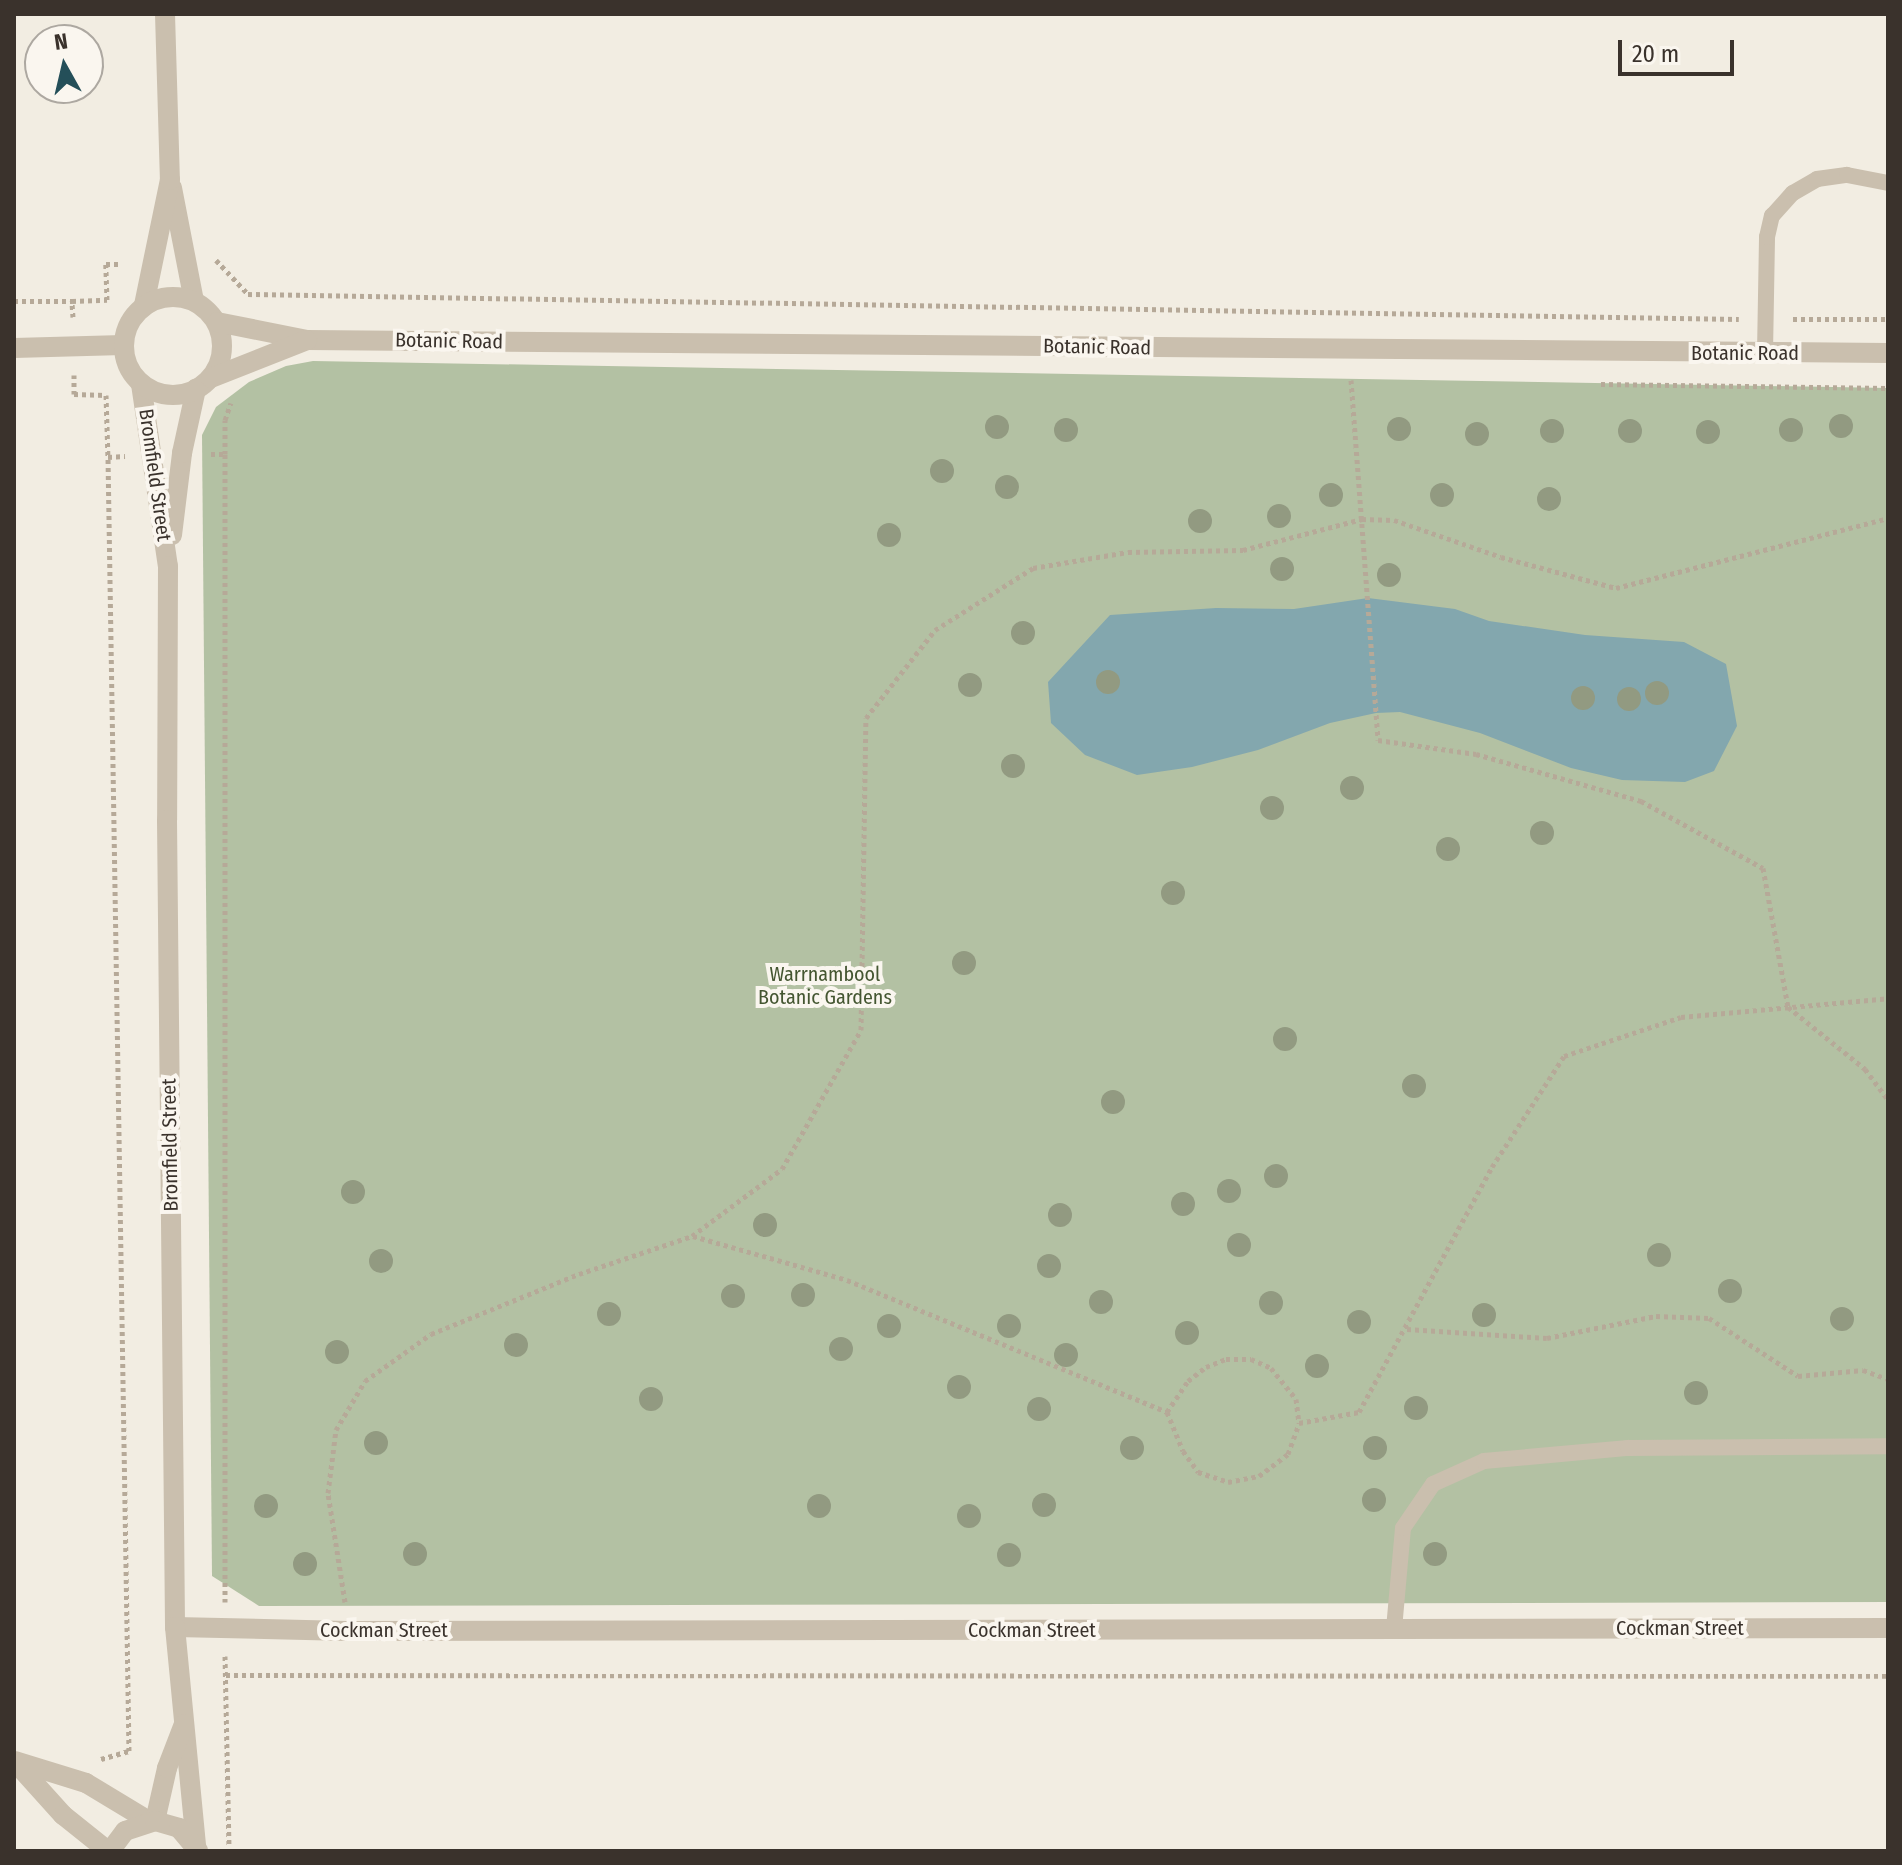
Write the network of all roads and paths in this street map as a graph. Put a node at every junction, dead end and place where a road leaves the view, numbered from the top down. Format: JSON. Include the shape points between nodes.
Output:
{"nodes":[{"id":1,"x":165,"y":14,"type":"edge"},
{"id":2,"x":170,"y":180,"type":"junction"},
{"id":3,"x":1888,"y":183,"type":"edge"},
{"id":4,"x":189,"y":261,"type":"junction"},
{"id":5,"x":154,"y":263,"type":"junction"},
{"id":6,"x":278,"y":295,"type":"junction"},
{"id":7,"x":14,"y":301,"type":"edge"},
{"id":8,"x":72,"y":301,"type":"junction"},
{"id":9,"x":194,"y":301,"type":"junction"},
{"id":10,"x":144,"y":305,"type":"junction"},
{"id":11,"x":1766,"y":319,"type":"junction"},
{"id":12,"x":1888,"y":319,"type":"edge"},
{"id":13,"x":217,"y":322,"type":"junction"},
{"id":14,"x":274,"y":331,"type":"junction"},
{"id":15,"x":307,"y":340,"type":"junction"},
{"id":16,"x":123,"y":345,"type":"junction"},
{"id":17,"x":74,"y":347,"type":"junction"},
{"id":18,"x":14,"y":348,"type":"edge"},
{"id":19,"x":1765,"y":353,"type":"junction"},
{"id":20,"x":1888,"y":353,"type":"edge"},
{"id":21,"x":1351,"y":380,"type":"dead end"},
{"id":22,"x":141,"y":384,"type":"junction"},
{"id":23,"x":203,"y":384,"type":"junction"},
{"id":24,"x":240,"y":393,"type":"dead end"},
{"id":25,"x":154,"y":453,"type":"junction"},
{"id":26,"x":182,"y":453,"type":"junction"},
{"id":27,"x":225,"y":454,"type":"junction"},
{"id":28,"x":108,"y":457,"type":"junction"},
{"id":29,"x":1888,"y":518,"type":"edge"},
{"id":30,"x":1362,"y":519,"type":"junction"},
{"id":31,"x":168,"y":566,"type":"junction"},
{"id":32,"x":1888,"y":998,"type":"edge"},
{"id":33,"x":1788,"y":1007,"type":"junction"},
{"id":34,"x":1888,"y":1100,"type":"edge"},
{"id":35,"x":692,"y":1236,"type":"junction"},
{"id":36,"x":1407,"y":1329,"type":"junction"},
{"id":37,"x":1888,"y":1379,"type":"edge"},
{"id":38,"x":1167,"y":1412,"type":"junction"},
{"id":39,"x":1299,"y":1423,"type":"junction"},
{"id":40,"x":1888,"y":1446,"type":"edge"},
{"id":41,"x":345,"y":1605,"type":"dead end"},
{"id":42,"x":175,"y":1627,"type":"junction"},
{"id":43,"x":1888,"y":1628,"type":"edge"},
{"id":44,"x":225,"y":1629,"type":"junction"},
{"id":45,"x":1394,"y":1629,"type":"junction"},
{"id":46,"x":226,"y":1675,"type":"junction"},
{"id":47,"x":1888,"y":1676,"type":"edge"},
{"id":48,"x":184,"y":1724,"type":"junction"},
{"id":49,"x":14,"y":1761,"type":"edge"},
{"id":50,"x":86,"y":1783,"type":"junction"},
{"id":51,"x":152,"y":1821,"type":"junction"},
{"id":52,"x":197,"y":1849,"type":"edge"},
{"id":53,"x":109,"y":1851,"type":"edge"},
{"id":54,"x":229,"y":1851,"type":"edge"}],
"edges":[{"from":1,"to":2,"type":"street"},
{"from":2,"to":4,"type":"street"},
{"from":2,"to":5,"type":"street"},
{"from":3,"to":11,"type":"lane","via":[[1847,175],[1817,179],[1793,193],[1772,216]]},
{"from":4,"to":6,"type":"path","via":[[218,260],[248,294]]},
{"from":4,"to":9,"type":"street"},
{"from":5,"to":8,"type":"path","via":[[106,264],[107,300]]},
{"from":5,"to":10,"type":"street"},
{"from":6,"to":11,"type":"path"},
{"from":6,"to":14,"type":"path"},
{"from":7,"to":8,"type":"path"},
{"from":8,"to":17,"type":"path"},
{"from":9,"to":10,"type":"street","via":[[177,296]]},
{"from":9,"to":13,"type":"street"},
{"from":10,"to":16,"type":"street","via":[[133,316]]},
{"from":11,"to":12,"type":"path"},
{"from":11,"to":19,"type":"lane"},
{"from":13,"to":14,"type":"street","name":"Botanic Road"},
{"from":13,"to":23,"type":"street","via":[[223,351]]},
{"from":14,"to":15,"type":"street","name":"Botanic Road"},
{"from":15,"to":19,"type":"street","name":"Botanic Road"},
{"from":15,"to":23,"type":"street","name":"Botanic Road"},
{"from":16,"to":17,"type":"street"},
{"from":16,"to":22,"type":"street"},
{"from":17,"to":18,"type":"street"},
{"from":17,"to":28,"type":"path","via":[[74,394],[106,395]]},
{"from":19,"to":20,"type":"street","name":"Botanic Road"},
{"from":21,"to":30,"type":"path"},
{"from":22,"to":23,"type":"street","via":[[168,395]]},
{"from":22,"to":25,"type":"street","name":"Bromfield Street"},
{"from":23,"to":26,"type":"street","name":"Bromfield Street"},
{"from":24,"to":27,"type":"path","via":[[225,420]]},
{"from":25,"to":28,"type":"path"},
{"from":25,"to":31,"type":"street","name":"Bromfield Street"},
{"from":26,"to":27,"type":"path"},
{"from":26,"to":31,"type":"street","name":"Bromfield Street"},
{"from":27,"to":44,"type":"path"},
{"from":28,"to":50,"type":"path","via":[[129,1751],[99,1760]]},
{"from":29,"to":30,"type":"path","via":[[1616,588],[1501,557],[1394,520]]},
{"from":30,"to":33,"type":"path","via":[[1378,740],[1476,754],[1641,801],[1763,868]]},
{"from":30,"to":35,"type":"path","via":[[1243,550],[1128,552],[1033,568],[935,630],[866,718],[861,1030],[782,1169]]},
{"from":31,"to":42,"type":"street","name":"Bromfield Street"},
{"from":32,"to":33,"type":"path"},
{"from":33,"to":34,"type":"path","via":[[1865,1069]]},
{"from":33,"to":36,"type":"path","via":[[1681,1017],[1564,1056],[1492,1167]]},
{"from":35,"to":38,"type":"path","via":[[847,1280]]},
{"from":35,"to":41,"type":"path","via":[[579,1274],[431,1334],[365,1381],[336,1430],[328,1493]]},
{"from":36,"to":37,"type":"path","via":[[1547,1338],[1656,1316],[1709,1318],[1798,1376],[1863,1370]]},
{"from":36,"to":39,"type":"path","via":[[1359,1412]]},
{"from":38,"to":39,"type":"path","via":[[1188,1381],[1206,1367],[1226,1359],[1251,1359],[1271,1368],[1296,1399]]},
{"from":38,"to":39,"type":"path","via":[[1198,1472],[1228,1482],[1259,1476],[1288,1454]]},
{"from":40,"to":45,"type":"lane","via":[[1628,1448],[1484,1461],[1433,1484],[1403,1528]]},
{"from":42,"to":44,"type":"street","name":"Cockman Street"},
{"from":42,"to":48,"type":"street","name":"Bromfield Street"},
{"from":43,"to":45,"type":"street","name":"Cockman Street"},
{"from":44,"to":45,"type":"street","name":"Cockman Street"},
{"from":44,"to":46,"type":"path"},
{"from":46,"to":47,"type":"path"},
{"from":46,"to":54,"type":"path"},
{"from":48,"to":51,"type":"street","name":"Bromfield Street"},
{"from":48,"to":52,"type":"street","name":"Bromfield Street"},
{"from":49,"to":50,"type":"street"},
{"from":49,"to":53,"type":"street","via":[[63,1815]]},
{"from":50,"to":51,"type":"street"},
{"from":51,"to":52,"type":"street","via":[[179,1828]]},
{"from":51,"to":53,"type":"street","via":[[125,1831]]}]}
